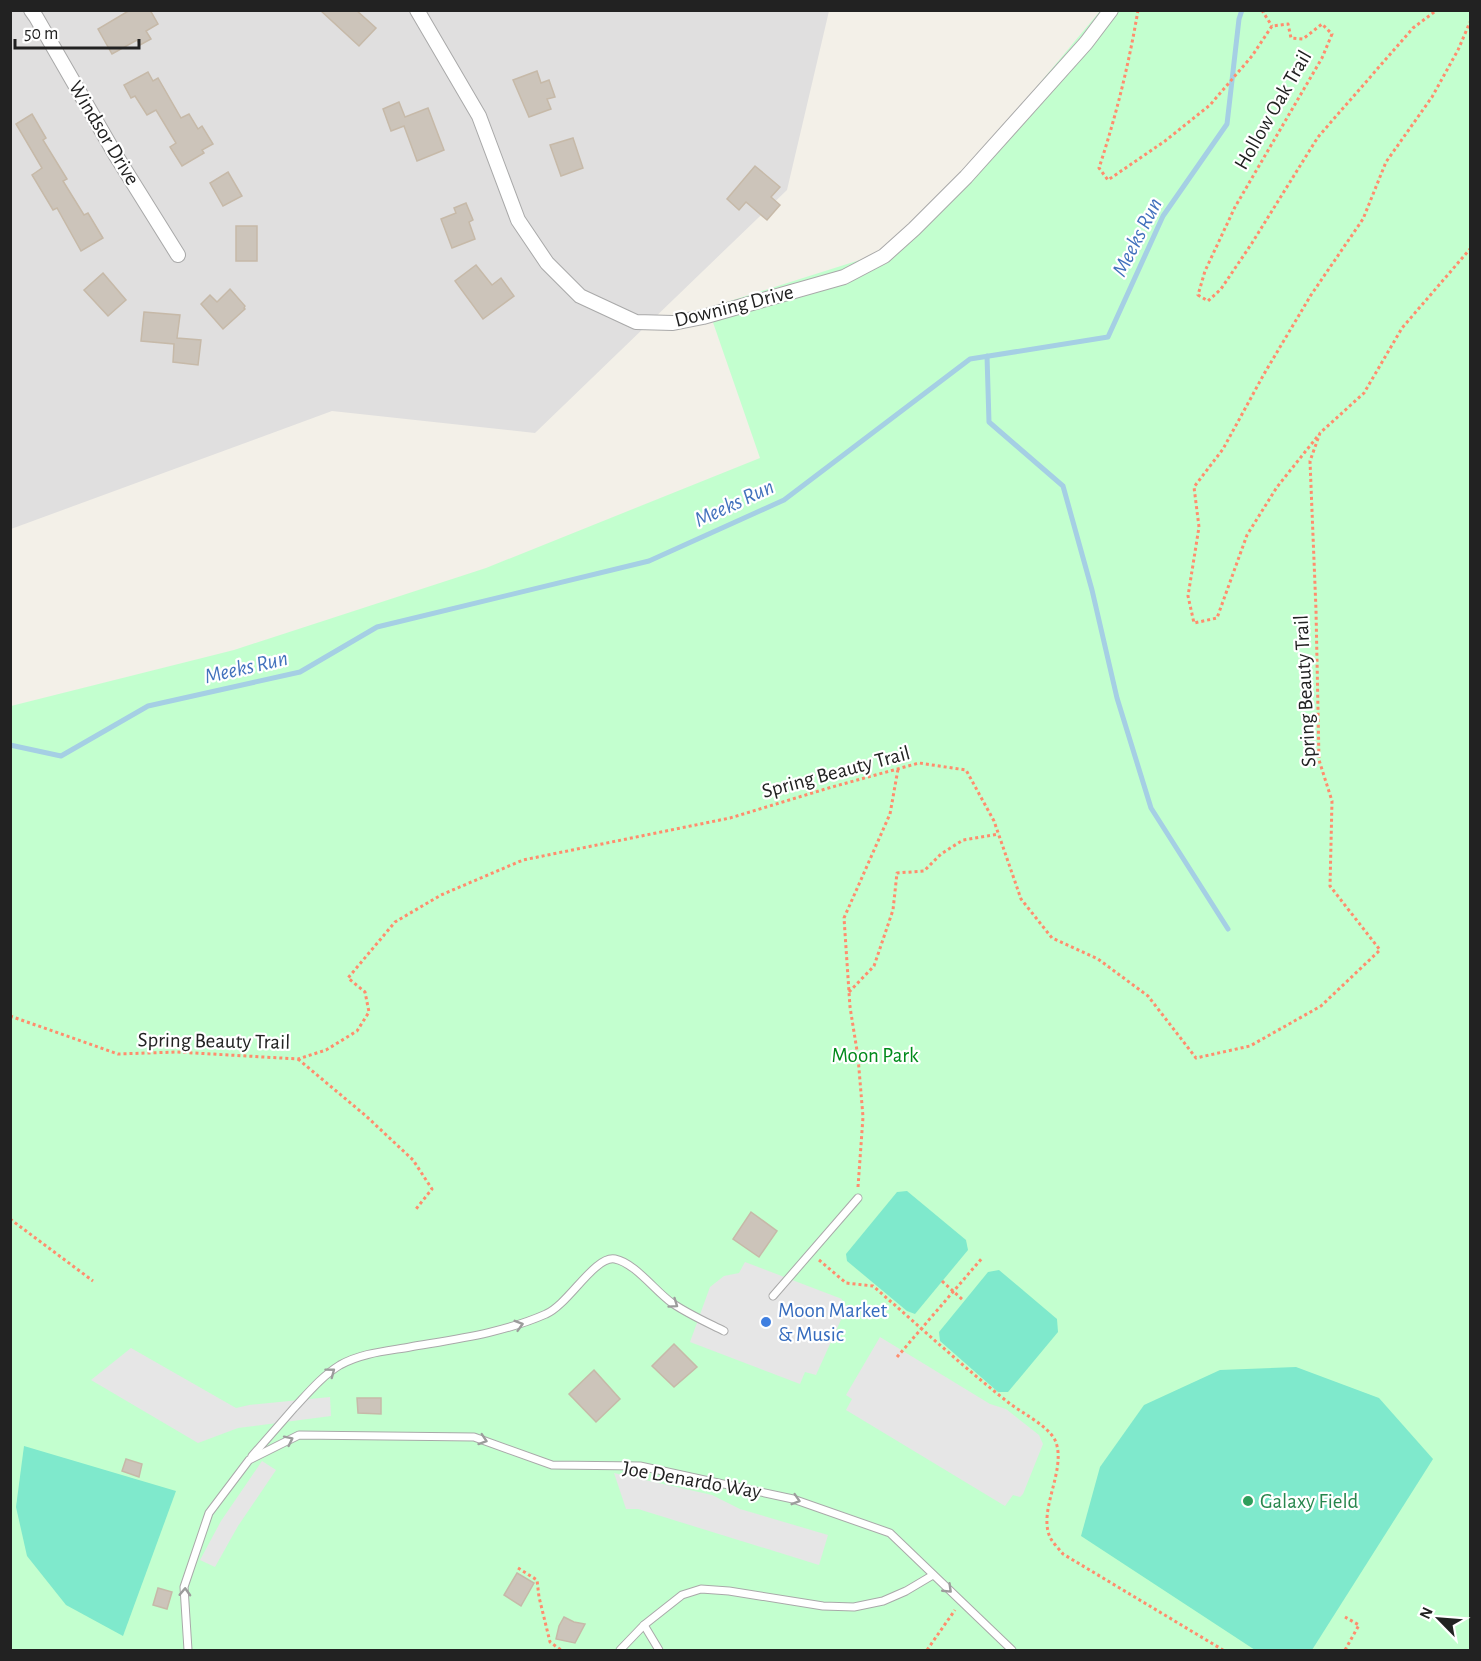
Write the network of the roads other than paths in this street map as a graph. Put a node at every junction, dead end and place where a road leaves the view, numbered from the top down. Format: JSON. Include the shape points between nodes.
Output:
{"nodes":[{"id":1,"x":417,"y":10,"type":"edge"},
{"id":2,"x":1111,"y":10,"type":"edge"},
{"id":3,"x":37,"y":12,"type":"edge"},
{"id":4,"x":178,"y":255,"type":"dead end"},
{"id":5,"x":858,"y":1198,"type":"road end"},
{"id":6,"x":773,"y":1296,"type":"dead end"},
{"id":7,"x":724,"y":1331,"type":"dead end"},
{"id":8,"x":249,"y":1460,"type":"junction"},
{"id":9,"x":933,"y":1575,"type":"junction"},
{"id":10,"x":644,"y":1625,"type":"junction"},
{"id":11,"x":188,"y":1650,"type":"edge"},
{"id":12,"x":620,"y":1650,"type":"edge"},
{"id":13,"x":659,"y":1650,"type":"edge"},
{"id":14,"x":1012,"y":1650,"type":"edge"}],
"edges":[{"from":1,"to":2,"type":"street","name":"Downing Drive","via":[[479,116],[518,220],[547,263],[580,296],[636,322],[673,323],[844,277],[884,256],[966,177]]},
{"from":3,"to":4,"type":"street","name":"Windsor Drive","via":[[115,154]]},
{"from":5,"to":6,"type":"lane"},
{"from":8,"to":7,"type":"lane","one_way":true,"via":[[319,1381],[340,1365],[362,1356],[482,1335],[529,1322],[553,1311],[603,1260],[613,1258],[625,1263],[669,1301]]},
{"from":8,"to":9,"type":"lane","name":"Joe Denardo Way","one_way":true,"via":[[298,1435],[474,1437],[552,1465],[640,1466],[793,1499],[890,1533]]},
{"from":11,"to":8,"type":"lane","name":"Joe Denardo Way","one_way":true,"via":[[184,1587],[209,1513]]},
{"from":9,"to":10,"type":"lane","via":[[883,1601],[854,1607],[700,1589],[682,1595]]},
{"from":9,"to":14,"type":"lane","name":"Joe Denardo Way","one_way":true},
{"from":10,"to":12,"type":"lane"},
{"from":10,"to":13,"type":"lane"}]}
